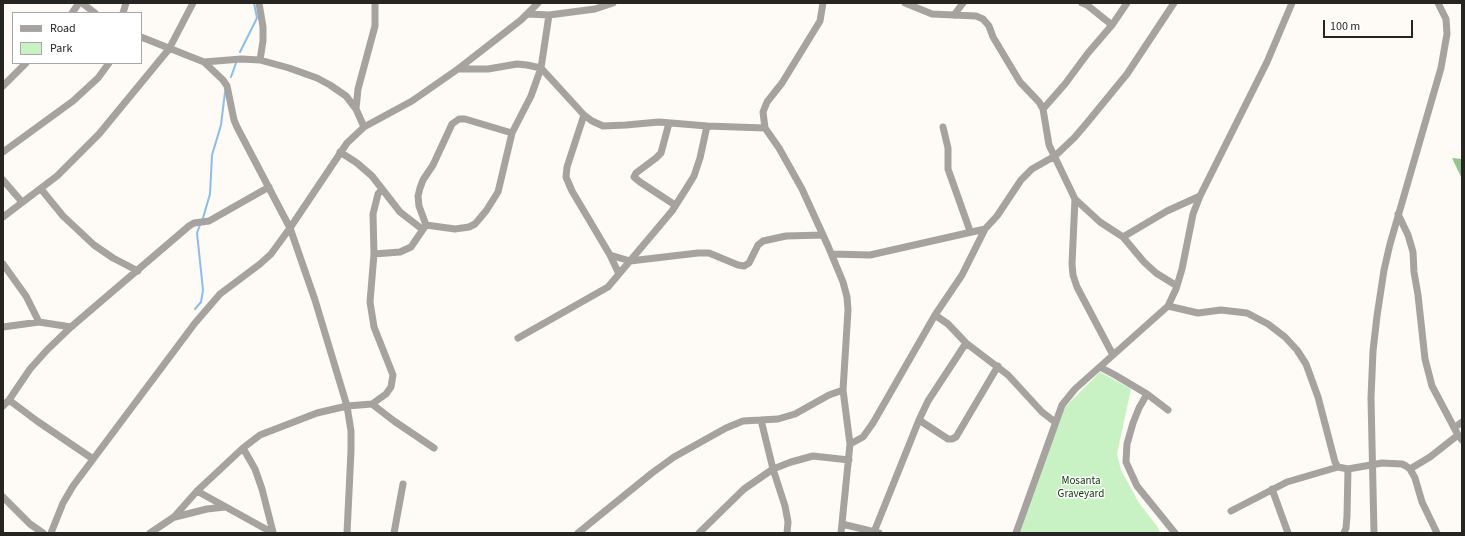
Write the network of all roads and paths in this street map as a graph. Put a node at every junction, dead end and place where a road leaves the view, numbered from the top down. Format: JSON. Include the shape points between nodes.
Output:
{"nodes":[{"id":1,"x":79,"y":3,"type":"edge"},
{"id":2,"x":82,"y":3,"type":"edge"},
{"id":3,"x":193,"y":3,"type":"edge"},
{"id":4,"x":259,"y":3,"type":"edge"},
{"id":5,"x":375,"y":3,"type":"edge"},
{"id":6,"x":538,"y":3,"type":"edge"},
{"id":7,"x":613,"y":3,"type":"edge"},
{"id":8,"x":824,"y":3,"type":"edge"},
{"id":9,"x":905,"y":3,"type":"edge"},
{"id":10,"x":963,"y":3,"type":"edge"},
{"id":11,"x":1082,"y":3,"type":"edge"},
{"id":12,"x":1127,"y":3,"type":"edge"},
{"id":13,"x":1174,"y":3,"type":"edge"},
{"id":14,"x":1292,"y":3,"type":"edge"},
{"id":15,"x":1438,"y":3,"type":"edge"},
{"id":16,"x":73,"y":12,"type":"edge"},
{"id":17,"x":95,"y":12,"type":"edge"},
{"id":18,"x":528,"y":14,"type":"junction"},
{"id":19,"x":549,"y":15,"type":"junction"},
{"id":20,"x":954,"y":15,"type":"junction"},
{"id":21,"x":1112,"y":26,"type":"junction"},
{"id":22,"x":142,"y":38,"type":"edge"},
{"id":23,"x":169,"y":49,"type":"junction"},
{"id":24,"x":260,"y":60,"type":"junction"},
{"id":25,"x":204,"y":62,"type":"junction"},
{"id":26,"x":25,"y":64,"type":"edge"},
{"id":27,"x":108,"y":64,"type":"edge"},
{"id":28,"x":541,"y":68,"type":"junction"},
{"id":29,"x":458,"y":69,"type":"junction"},
{"id":30,"x":3,"y":86,"type":"edge"},
{"id":31,"x":356,"y":109,"type":"junction"},
{"id":32,"x":1043,"y":109,"type":"junction"},
{"id":33,"x":584,"y":115,"type":"junction"},
{"id":34,"x":669,"y":123,"type":"junction"},
{"id":35,"x":707,"y":126,"type":"junction"},
{"id":36,"x":364,"y":127,"type":"junction"},
{"id":37,"x":943,"y":127,"type":"dead end"},
{"id":38,"x":765,"y":128,"type":"junction"},
{"id":39,"x":512,"y":133,"type":"junction"},
{"id":40,"x":3,"y":152,"type":"edge"},
{"id":41,"x":340,"y":152,"type":"junction"},
{"id":42,"x":1055,"y":156,"type":"junction"},
{"id":43,"x":3,"y":180,"type":"edge"},
{"id":44,"x":269,"y":187,"type":"junction"},
{"id":45,"x":41,"y":189,"type":"junction"},
{"id":46,"x":382,"y":189,"type":"junction"},
{"id":47,"x":1200,"y":196,"type":"junction"},
{"id":48,"x":1075,"y":199,"type":"junction"},
{"id":49,"x":22,"y":202,"type":"junction"},
{"id":50,"x":676,"y":205,"type":"junction"},
{"id":51,"x":1398,"y":214,"type":"junction"},
{"id":52,"x":3,"y":217,"type":"edge"},
{"id":53,"x":424,"y":227,"type":"junction"},
{"id":54,"x":290,"y":228,"type":"junction"},
{"id":55,"x":985,"y":229,"type":"junction"},
{"id":56,"x":970,"y":231,"type":"junction"},
{"id":57,"x":823,"y":235,"type":"junction"},
{"id":58,"x":1123,"y":237,"type":"junction"},
{"id":59,"x":374,"y":254,"type":"junction"},
{"id":60,"x":832,"y":254,"type":"junction"},
{"id":61,"x":610,"y":255,"type":"junction"},
{"id":62,"x":630,"y":261,"type":"junction"},
{"id":63,"x":3,"y":264,"type":"edge"},
{"id":64,"x":138,"y":271,"type":"junction"},
{"id":65,"x":619,"y":274,"type":"junction"},
{"id":66,"x":1177,"y":286,"type":"junction"},
{"id":67,"x":1168,"y":306,"type":"junction"},
{"id":68,"x":935,"y":315,"type":"junction"},
{"id":69,"x":39,"y":322,"type":"junction"},
{"id":70,"x":3,"y":327,"type":"edge"},
{"id":71,"x":71,"y":327,"type":"junction"},
{"id":72,"x":518,"y":338,"type":"dead end"},
{"id":73,"x":966,"y":343,"type":"junction"},
{"id":74,"x":1113,"y":354,"type":"junction"},
{"id":75,"x":998,"y":366,"type":"junction"},
{"id":76,"x":1100,"y":367,"type":"junction"},
{"id":77,"x":844,"y":390,"type":"junction"},
{"id":78,"x":1147,"y":394,"type":"junction"},
{"id":79,"x":9,"y":400,"type":"junction"},
{"id":80,"x":372,"y":404,"type":"junction"},
{"id":81,"x":3,"y":406,"type":"edge"},
{"id":82,"x":347,"y":406,"type":"junction"},
{"id":83,"x":1168,"y":410,"type":"dead end"},
{"id":84,"x":761,"y":420,"type":"junction"},
{"id":85,"x":919,"y":420,"type":"junction"},
{"id":86,"x":1055,"y":422,"type":"junction"},
{"id":87,"x":1462,"y":422,"type":"edge"},
{"id":88,"x":1454,"y":428,"type":"junction"},
{"id":89,"x":1460,"y":438,"type":"edge"},
{"id":90,"x":850,"y":444,"type":"junction"},
{"id":91,"x":244,"y":448,"type":"junction"},
{"id":92,"x":434,"y":448,"type":"dead end"},
{"id":93,"x":93,"y":459,"type":"junction"},
{"id":94,"x":849,"y":460,"type":"junction"},
{"id":95,"x":1372,"y":464,"type":"junction"},
{"id":96,"x":1338,"y":467,"type":"junction"},
{"id":97,"x":773,"y":469,"type":"junction"},
{"id":98,"x":1348,"y":469,"type":"junction"},
{"id":99,"x":1410,"y":469,"type":"junction"},
{"id":100,"x":403,"y":484,"type":"dead end"},
{"id":101,"x":1272,"y":489,"type":"junction"},
{"id":102,"x":197,"y":491,"type":"junction"},
{"id":103,"x":3,"y":497,"type":"edge"},
{"id":104,"x":225,"y":507,"type":"junction"},
{"id":105,"x":1230,"y":511,"type":"dead end"},
{"id":106,"x":174,"y":517,"type":"junction"},
{"id":107,"x":842,"y":524,"type":"junction"},
{"id":108,"x":1346,"y":531,"type":"edge"},
{"id":109,"x":876,"y":532,"type":"edge"},
{"id":110,"x":43,"y":533,"type":"edge"},
{"id":111,"x":51,"y":533,"type":"edge"},
{"id":112,"x":150,"y":533,"type":"edge"},
{"id":113,"x":273,"y":533,"type":"edge"},
{"id":114,"x":347,"y":533,"type":"edge"},
{"id":115,"x":394,"y":533,"type":"edge"},
{"id":116,"x":578,"y":533,"type":"edge"},
{"id":117,"x":699,"y":533,"type":"edge"},
{"id":118,"x":787,"y":533,"type":"edge"},
{"id":119,"x":841,"y":533,"type":"edge"},
{"id":120,"x":1016,"y":533,"type":"edge"},
{"id":121,"x":1175,"y":533,"type":"edge"},
{"id":122,"x":1288,"y":533,"type":"edge"},
{"id":123,"x":1374,"y":533,"type":"edge"},
{"id":124,"x":1437,"y":533,"type":"edge"}],
"edges":[{"from":1,"to":16,"type":"street"},
{"from":2,"to":17,"type":"street"},
{"from":3,"to":23,"type":"street"},
{"from":4,"to":24,"type":"street","via":[[263,27]]},
{"from":5,"to":31,"type":"street","via":[[375,26],[358,89]]},
{"from":6,"to":18,"type":"street"},
{"from":7,"to":19,"type":"street","via":[[595,9]]},
{"from":8,"to":38,"type":"street","via":[[820,21],[782,83],[767,102],[763,112]]},
{"from":9,"to":20,"type":"street","via":[[932,14]]},
{"from":10,"to":20,"type":"street"},
{"from":11,"to":21,"type":"street"},
{"from":12,"to":21,"type":"street"},
{"from":13,"to":42,"type":"street","via":[[1127,74],[1074,138]]},
{"from":14,"to":47,"type":"street","via":[[1267,62]]},
{"from":15,"to":51,"type":"street","via":[[1446,19],[1447,34],[1441,68]]},
{"from":18,"to":19,"type":"street"},
{"from":18,"to":29,"type":"street"},
{"from":19,"to":28,"type":"street"},
{"from":20,"to":32,"type":"street","via":[[976,16],[983,19],[1020,82]]},
{"from":21,"to":32,"type":"street"},
{"from":22,"to":23,"type":"street"},
{"from":23,"to":25,"type":"street"},
{"from":23,"to":45,"type":"street","via":[[99,134]]},
{"from":24,"to":25,"type":"street"},
{"from":24,"to":31,"type":"street","via":[[317,78],[340,92]]},
{"from":25,"to":44,"type":"street","via":[[225,83],[237,127]]},
{"from":26,"to":30,"type":"street"},
{"from":27,"to":40,"type":"street","via":[[98,78],[72,101]]},
{"from":28,"to":29,"type":"street","via":[[517,64],[488,69]]},
{"from":28,"to":33,"type":"street"},
{"from":28,"to":39,"type":"street","via":[[531,96]]},
{"from":29,"to":36,"type":"street","via":[[412,101]]},
{"from":31,"to":36,"type":"street"},
{"from":32,"to":42,"type":"street","via":[[1049,145]]},
{"from":33,"to":34,"type":"street","via":[[598,124],[608,126]]},
{"from":33,"to":61,"type":"street","via":[[566,177]]},
{"from":34,"to":35,"type":"street"},
{"from":34,"to":50,"type":"street","via":[[661,153],[634,177]]},
{"from":35,"to":38,"type":"street"},
{"from":35,"to":50,"type":"street","via":[[694,176]]},
{"from":36,"to":41,"type":"street"},
{"from":37,"to":56,"type":"street","via":[[948,148],[948,170]]},
{"from":38,"to":57,"type":"street","via":[[802,190]]},
{"from":39,"to":53,"type":"street","via":[[498,192],[479,220],[463,229]]},
{"from":39,"to":53,"type":"street","via":[[465,119],[459,119],[452,124],[420,188],[419,206]]},
{"from":41,"to":46,"type":"street","via":[[372,176]]},
{"from":41,"to":54,"type":"street"},
{"from":42,"to":48,"type":"street"},
{"from":42,"to":55,"type":"street","via":[[1032,169],[1021,180]]},
{"from":43,"to":49,"type":"street"},
{"from":44,"to":54,"type":"street"},
{"from":44,"to":64,"type":"street","via":[[209,221],[189,226]]},
{"from":45,"to":49,"type":"street"},
{"from":45,"to":64,"type":"street","via":[[63,216],[94,245]]},
{"from":46,"to":53,"type":"street","via":[[400,212]]},
{"from":46,"to":59,"type":"street","via":[[378,194],[373,214]]},
{"from":47,"to":58,"type":"street","via":[[1167,211]]},
{"from":47,"to":66,"type":"street","via":[[1193,214]]},
{"from":48,"to":58,"type":"street","via":[[1100,222]]},
{"from":48,"to":74,"type":"street","via":[[1073,275]]},
{"from":49,"to":52,"type":"street"},
{"from":50,"to":62,"type":"street"},
{"from":51,"to":88,"type":"street","via":[[1408,235],[1412,252],[1424,359],[1432,386]]},
{"from":51,"to":95,"type":"street","via":[[1384,270],[1373,351]]},
{"from":53,"to":59,"type":"street","via":[[408,249]]},
{"from":54,"to":82,"type":"street","via":[[316,300]]},
{"from":54,"to":93,"type":"street","via":[[260,264],[220,294],[195,323]]},
{"from":55,"to":56,"type":"street"},
{"from":55,"to":68,"type":"street","via":[[962,275]]},
{"from":56,"to":60,"type":"street","via":[[870,255]]},
{"from":57,"to":60,"type":"street"},
{"from":57,"to":62,"type":"street","via":[[786,236],[763,241],[758,245],[749,263],[744,266],[709,253]]},
{"from":58,"to":66,"type":"street","via":[[1156,273]]},
{"from":59,"to":80,"type":"street","via":[[371,313],[378,339],[393,375],[391,387],[386,394]]},
{"from":60,"to":77,"type":"street","via":[[848,303]]},
{"from":61,"to":62,"type":"street"},
{"from":61,"to":65,"type":"street"},
{"from":62,"to":65,"type":"street"},
{"from":63,"to":69,"type":"street","via":[[26,296]]},
{"from":64,"to":71,"type":"street"},
{"from":65,"to":72,"type":"street","via":[[608,287]]},
{"from":66,"to":67,"type":"street"},
{"from":67,"to":74,"type":"street"},
{"from":67,"to":96,"type":"street","via":[[1198,313],[1222,310],[1247,313],[1285,337],[1306,364]]},
{"from":68,"to":73,"type":"street","via":[[948,324]]},
{"from":68,"to":90,"type":"street","via":[[874,423],[863,437]]},
{"from":69,"to":70,"type":"street"},
{"from":69,"to":71,"type":"street"},
{"from":71,"to":79,"type":"street","via":[[30,369]]},
{"from":73,"to":75,"type":"street"},
{"from":73,"to":85,"type":"street","via":[[938,384]]},
{"from":74,"to":76,"type":"street"},
{"from":75,"to":85,"type":"street","via":[[956,437],[948,439]]},
{"from":75,"to":86,"type":"street"},
{"from":76,"to":78,"type":"street"},
{"from":76,"to":86,"type":"street","via":[[1075,389],[1062,405]]},
{"from":77,"to":84,"type":"street","via":[[829,395],[795,414]]},
{"from":77,"to":90,"type":"street"},
{"from":78,"to":83,"type":"street"},
{"from":78,"to":121,"type":"street","via":[[1138,408],[1133,423],[1127,444],[1126,462],[1138,486]]},
{"from":79,"to":81,"type":"street"},
{"from":79,"to":93,"type":"street"},
{"from":80,"to":82,"type":"street"},
{"from":80,"to":92,"type":"street"},
{"from":82,"to":91,"type":"street","via":[[317,413],[260,435]]},
{"from":82,"to":114,"type":"street","via":[[351,431]]},
{"from":84,"to":97,"type":"street"},
{"from":84,"to":116,"type":"street","via":[[743,421],[726,428],[674,457]]},
{"from":85,"to":109,"type":"street"},
{"from":86,"to":120,"type":"street"},
{"from":87,"to":88,"type":"street"},
{"from":88,"to":89,"type":"street"},
{"from":89,"to":99,"type":"street"},
{"from":90,"to":94,"type":"street"},
{"from":91,"to":102,"type":"street"},
{"from":91,"to":113,"type":"street","via":[[262,489]]},
{"from":93,"to":111,"type":"street","via":[[68,494]]},
{"from":94,"to":97,"type":"street","via":[[813,456]]},
{"from":94,"to":107,"type":"street"},
{"from":95,"to":98,"type":"street"},
{"from":95,"to":99,"type":"street","via":[[1402,464]]},
{"from":95,"to":123,"type":"street"},
{"from":96,"to":98,"type":"street"},
{"from":96,"to":101,"type":"street","via":[[1293,479]]},
{"from":97,"to":117,"type":"street","via":[[744,489]]},
{"from":97,"to":118,"type":"street","via":[[785,506]]},
{"from":98,"to":108,"type":"street"},
{"from":99,"to":124,"type":"street","via":[[1416,478],[1422,502]]},
{"from":100,"to":115,"type":"street"},
{"from":101,"to":105,"type":"street"},
{"from":101,"to":122,"type":"street"},
{"from":102,"to":104,"type":"street"},
{"from":102,"to":106,"type":"street"},
{"from":103,"to":110,"type":"street","via":[[30,524]]},
{"from":104,"to":106,"type":"street"},
{"from":104,"to":113,"type":"street"},
{"from":106,"to":112,"type":"street"},
{"from":107,"to":109,"type":"street"},
{"from":107,"to":119,"type":"street"}]}
